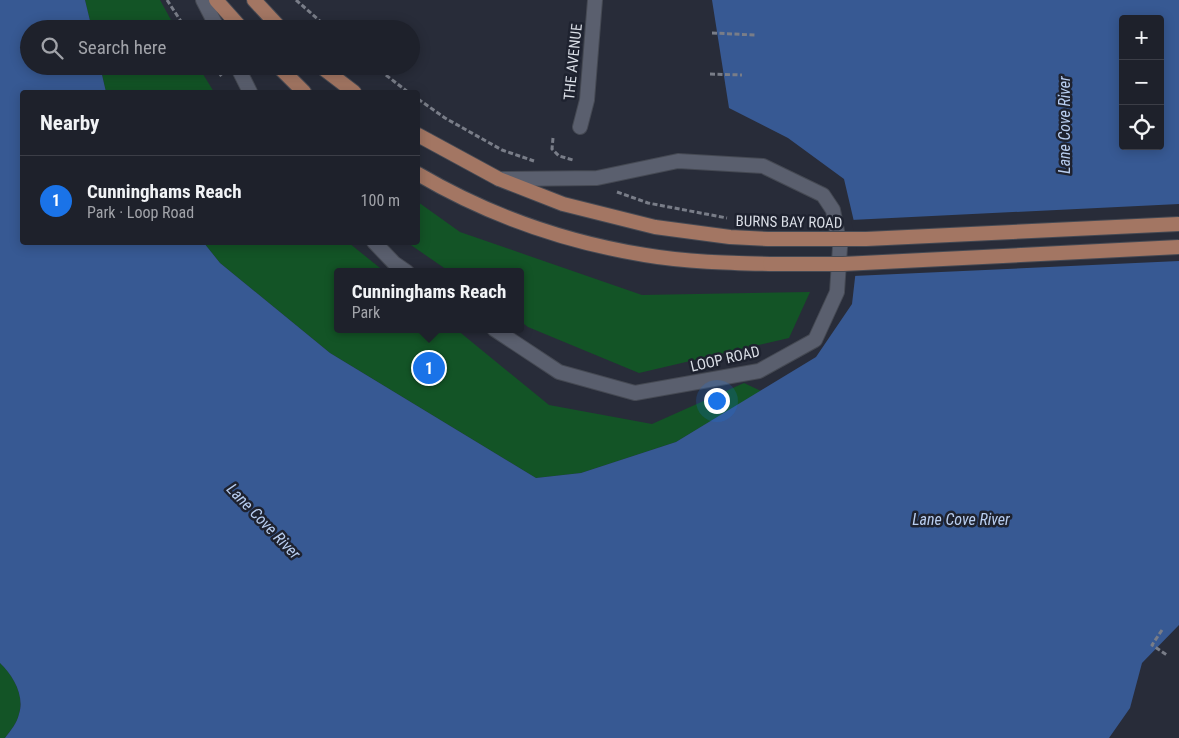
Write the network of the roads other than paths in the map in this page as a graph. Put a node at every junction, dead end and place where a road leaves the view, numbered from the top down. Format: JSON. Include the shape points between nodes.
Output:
{"nodes":[{"id":1,"x":203,"y":0,"type":"edge"},
{"id":2,"x":216,"y":0,"type":"edge"},
{"id":3,"x":254,"y":0,"type":"edge"},
{"id":4,"x":595,"y":0,"type":"edge"},
{"id":5,"x":213,"y":20,"type":"edge"},
{"id":6,"x":234,"y":20,"type":"edge"},
{"id":7,"x":273,"y":20,"type":"edge"},
{"id":8,"x":242,"y":75,"type":"edge"},
{"id":9,"x":287,"y":75,"type":"edge"},
{"id":10,"x":332,"y":75,"type":"edge"},
{"id":11,"x":249,"y":90,"type":"edge"},
{"id":12,"x":302,"y":90,"type":"edge"},
{"id":13,"x":351,"y":90,"type":"edge"},
{"id":14,"x":580,"y":126,"type":"dead end"},
{"id":15,"x":420,"y":137,"type":"edge"},
{"id":16,"x":420,"y":175,"type":"edge"},
{"id":17,"x":499,"y":179,"type":"junction"},
{"id":18,"x":1179,"y":224,"type":"edge"},
{"id":19,"x":377,"y":245,"type":"edge"},
{"id":20,"x":1179,"y":247,"type":"edge"},
{"id":21,"x":401,"y":268,"type":"edge"},
{"id":22,"x":500,"y":333,"type":"edge"}],
"edges":[{"from":1,"to":5,"type":"street"},
{"from":2,"to":6,"type":"main road"},
{"from":3,"to":7,"type":"main road"},
{"from":4,"to":14,"type":"street","name":"THE AVENUE","via":[[587,100]]},
{"from":8,"to":11,"type":"street"},
{"from":9,"to":12,"type":"main road"},
{"from":10,"to":13,"type":"main road"},
{"from":15,"to":17,"type":"main road","name":"BURNS BAY ROAD"},
{"from":16,"to":20,"type":"main road","bridge":true,"via":[[504,217],[537,229],[646,255],[712,263],[843,264]]},
{"from":17,"to":18,"type":"main road","name":"BURNS BAY ROAD","bridge":true,"via":[[563,204],[603,215],[730,237],[866,239]]},
{"from":17,"to":22,"type":"street","name":"LOOP ROAD","via":[[597,178],[678,161],[763,166],[823,195],[833,210],[840,247],[837,292],[815,340],[759,371],[635,393],[559,372]]},
{"from":19,"to":21,"type":"street"}]}
